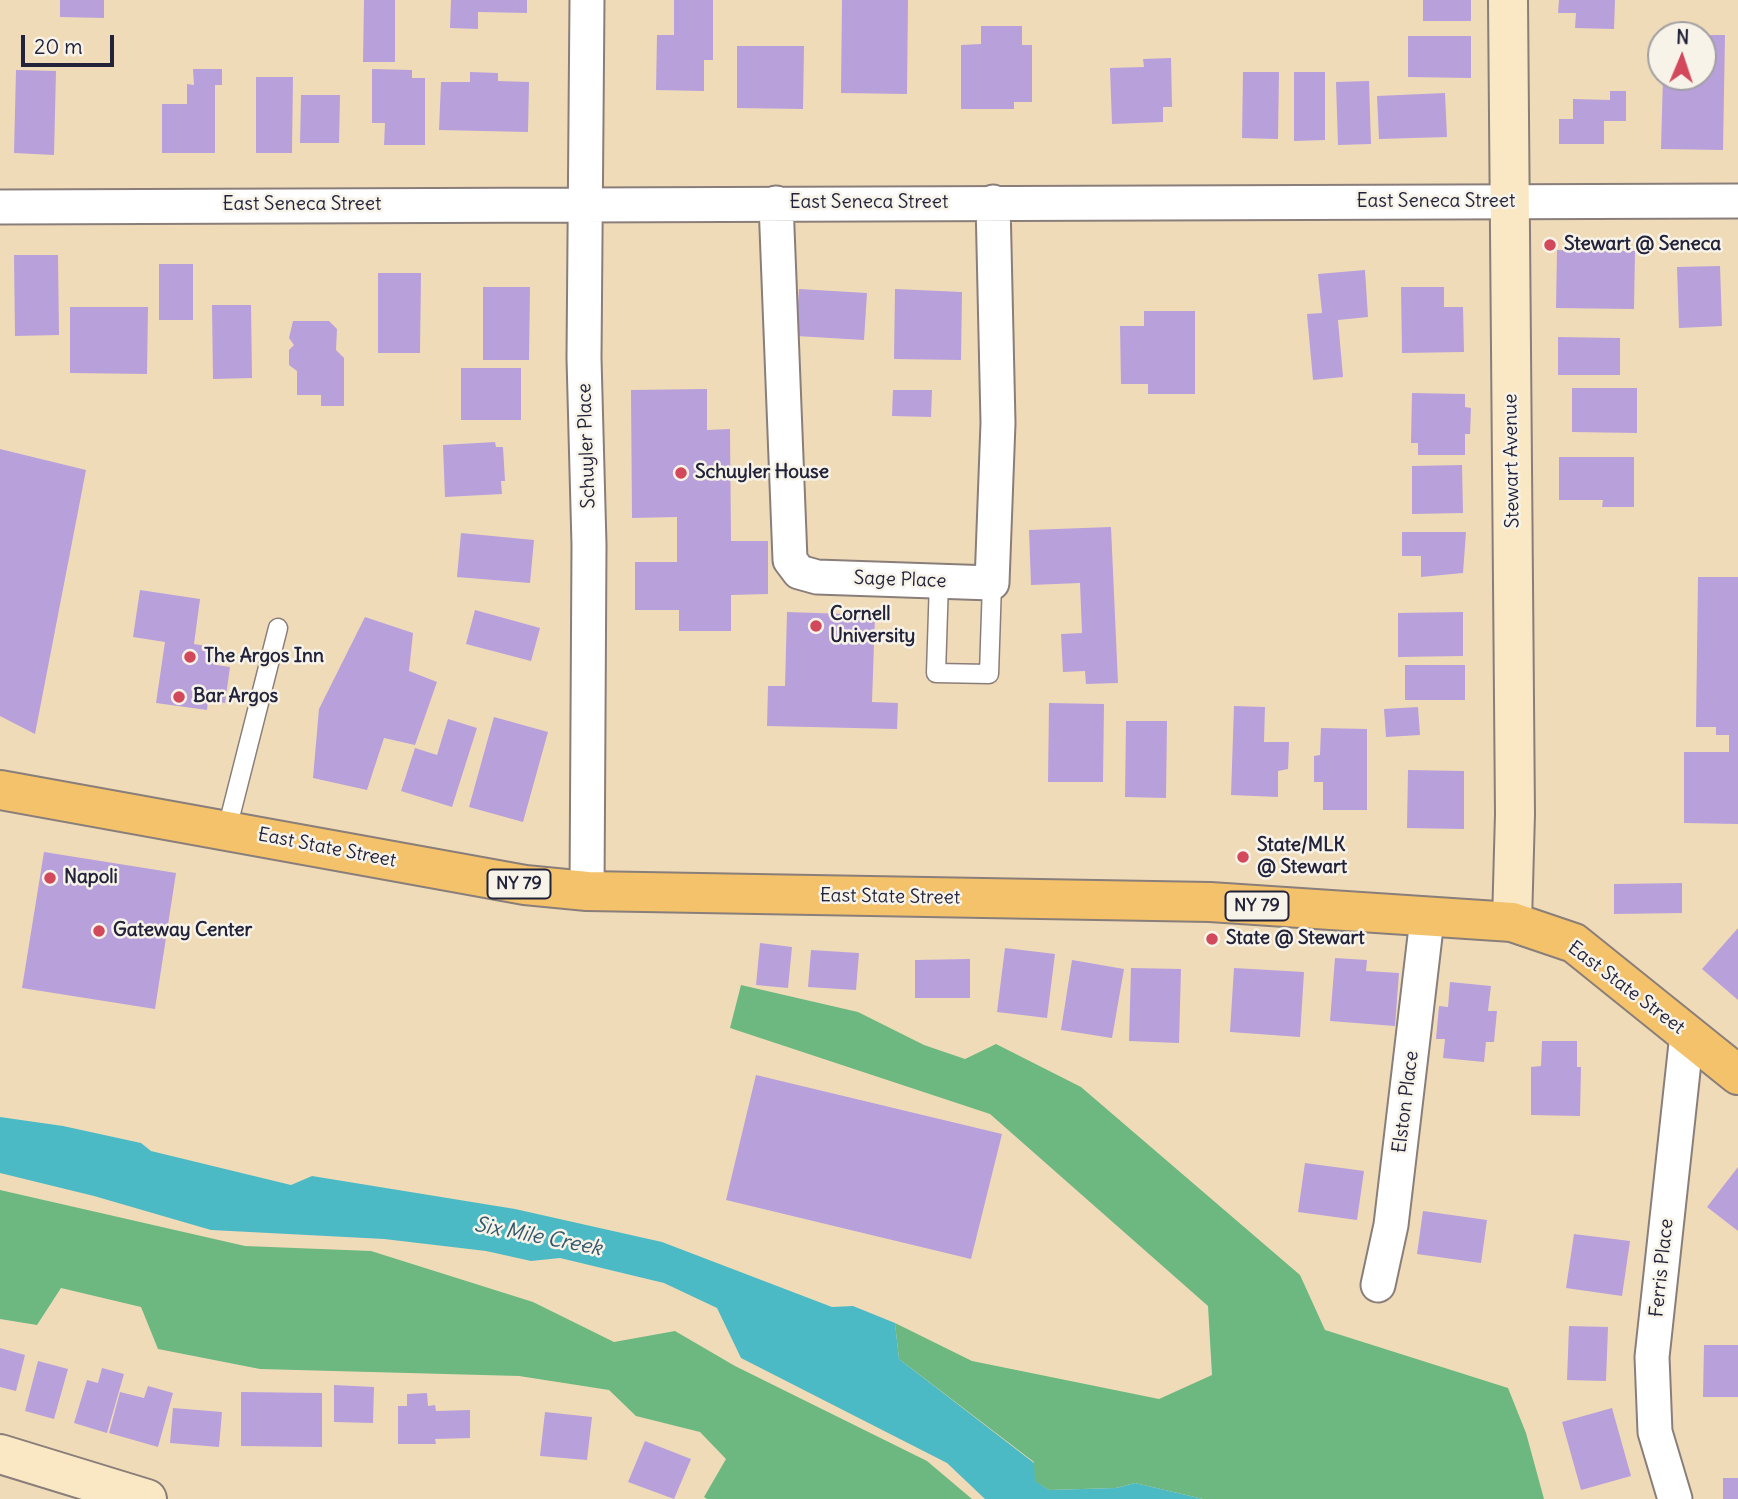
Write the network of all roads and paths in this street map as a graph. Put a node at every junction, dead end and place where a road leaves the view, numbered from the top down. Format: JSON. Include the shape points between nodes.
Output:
{"nodes":[{"id":1,"x":587,"y":0,"type":"edge"},
{"id":2,"x":1507,"y":0,"type":"edge"},
{"id":3,"x":1738,"y":201,"type":"edge"},
{"id":4,"x":993,"y":202,"type":"junction"},
{"id":5,"x":1510,"y":202,"type":"junction"},
{"id":6,"x":776,"y":203,"type":"junction"},
{"id":7,"x":585,"y":204,"type":"junction"},
{"id":8,"x":0,"y":207,"type":"edge"},
{"id":9,"x":939,"y":581,"type":"junction"},
{"id":10,"x":992,"y":583,"type":"junction"},
{"id":11,"x":278,"y":628,"type":"dead end"},
{"id":12,"x":1,"y":789,"type":"edge"},
{"id":13,"x":227,"y":830,"type":"junction"},
{"id":14,"x":587,"y":891,"type":"junction"},
{"id":15,"x":1427,"y":919,"type":"junction"},
{"id":16,"x":1512,"y":922,"type":"junction"},
{"id":17,"x":1687,"y":1034,"type":"junction"},
{"id":18,"x":1738,"y":1075,"type":"edge"},
{"id":19,"x":1378,"y":1285,"type":"dead end"},
{"id":20,"x":0,"y":1454,"type":"edge"},
{"id":21,"x":147,"y":1499,"type":"edge"},
{"id":22,"x":1675,"y":1499,"type":"edge"}],
"edges":[{"from":1,"to":7,"type":"street","name":"Schuyler Place"},
{"from":2,"to":5,"type":"street","name":"Stewart Avenue"},
{"from":3,"to":5,"type":"street","name":"East Seneca Street"},
{"from":4,"to":5,"type":"street","name":"East Seneca Street"},
{"from":4,"to":6,"type":"street","name":"East Seneca Street"},
{"from":4,"to":10,"type":"street","via":[[998,423]]},
{"from":5,"to":16,"type":"street","name":"Stewart Avenue"},
{"from":6,"to":7,"type":"street","name":"East Seneca Street"},
{"from":6,"to":9,"type":"street","name":"Sage Place","via":[[790,560],[799,572],[817,577]]},
{"from":7,"to":8,"type":"street","name":"East Seneca Street"},
{"from":7,"to":14,"type":"street","name":"Schuyler Place"},
{"from":9,"to":10,"type":"street","name":"Sage Place"},
{"from":9,"to":10,"type":"lane","via":[[936,673],[989,674]]},
{"from":11,"to":13,"type":"lane"},
{"from":12,"to":13,"type":"highway","name":"East State Street","number":"NY 79"},
{"from":13,"to":14,"type":"highway","name":"East State Street","number":"NY 79","via":[[525,886]]},
{"from":14,"to":15,"type":"highway","name":"East State Street","number":"NY 79","via":[[1210,902]]},
{"from":15,"to":16,"type":"highway","name":"East State Street","number":"NY 79"},
{"from":15,"to":19,"type":"street","name":"Elston Place","via":[[1391,1225]]},
{"from":16,"to":17,"type":"highway","name":"East State Street","number":"NY 79","via":[[1574,943]]},
{"from":17,"to":18,"type":"highway","name":"East State Street","number":"NY 79"},
{"from":17,"to":22,"type":"street","name":"Ferris Place","via":[[1652,1357],[1655,1432]]},
{"from":20,"to":21,"type":"street"}]}
